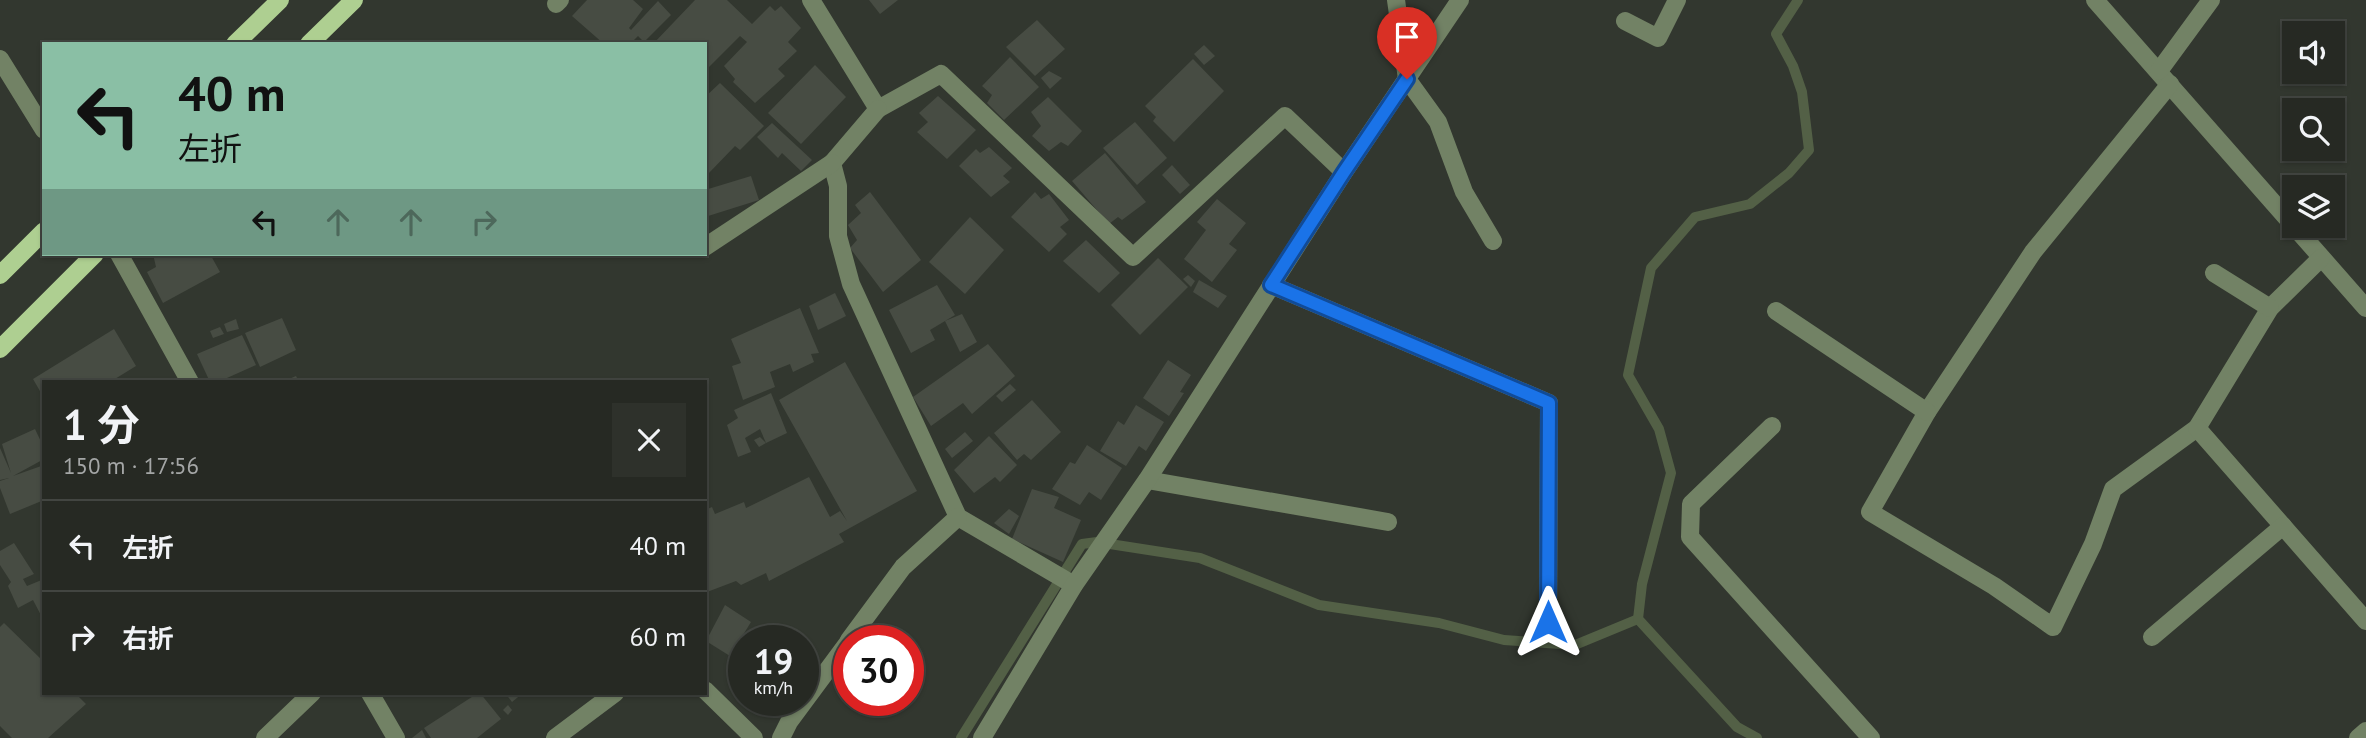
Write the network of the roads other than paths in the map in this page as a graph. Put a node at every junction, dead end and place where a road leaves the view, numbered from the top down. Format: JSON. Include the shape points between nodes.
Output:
{"nodes":[{"id":1,"x":280,"y":0,"type":"edge"},
{"id":2,"x":354,"y":0,"type":"edge"},
{"id":3,"x":811,"y":0,"type":"edge"},
{"id":4,"x":1396,"y":0,"type":"edge"},
{"id":5,"x":1460,"y":0,"type":"edge"},
{"id":6,"x":1677,"y":0,"type":"edge"},
{"id":7,"x":2095,"y":0,"type":"edge"},
{"id":8,"x":2211,"y":0,"type":"edge"},
{"id":9,"x":1625,"y":21,"type":"dead end"},
{"id":10,"x":237,"y":42,"type":"edge"},
{"id":11,"x":311,"y":42,"type":"edge"},
{"id":12,"x":3,"y":70,"type":"edge"},
{"id":13,"x":2164,"y":77,"type":"junction"},
{"id":14,"x":1407,"y":79,"type":"junction"},
{"id":15,"x":878,"y":109,"type":"junction"},
{"id":16,"x":42,"y":127,"type":"edge"},
{"id":17,"x":832,"y":163,"type":"junction"},
{"id":18,"x":1344,"y":172,"type":"junction"},
{"id":19,"x":42,"y":233,"type":"edge"},
{"id":20,"x":1493,"y":242,"type":"dead end"},
{"id":21,"x":707,"y":246,"type":"edge"},
{"id":22,"x":93,"y":256,"type":"edge"},
{"id":23,"x":121,"y":256,"type":"edge"},
{"id":24,"x":2321,"y":258,"type":"junction"},
{"id":25,"x":2214,"y":273,"type":"dead end"},
{"id":26,"x":0,"y":275,"type":"edge"},
{"id":27,"x":1271,"y":285,"type":"junction"},
{"id":28,"x":2366,"y":307,"type":"edge"},
{"id":29,"x":2270,"y":308,"type":"junction"},
{"id":30,"x":1776,"y":311,"type":"dead end"},
{"id":31,"x":0,"y":349,"type":"edge"},
{"id":32,"x":189,"y":380,"type":"edge"},
{"id":33,"x":1927,"y":412,"type":"junction"},
{"id":34,"x":1772,"y":426,"type":"dead end"},
{"id":35,"x":2197,"y":428,"type":"junction"},
{"id":36,"x":1147,"y":480,"type":"junction"},
{"id":37,"x":958,"y":517,"type":"junction"},
{"id":38,"x":1388,"y":523,"type":"dead end"},
{"id":39,"x":2283,"y":526,"type":"junction"},
{"id":40,"x":1072,"y":584,"type":"junction"},
{"id":41,"x":2366,"y":621,"type":"edge"},
{"id":42,"x":1548,"y":622,"type":"dead end"},
{"id":43,"x":861,"y":625,"type":"edge"},
{"id":44,"x":2152,"y":637,"type":"dead end"},
{"id":45,"x":833,"y":663,"type":"edge"},
{"id":46,"x":707,"y":692,"type":"edge"},
{"id":47,"x":311,"y":695,"type":"edge"},
{"id":48,"x":371,"y":695,"type":"edge"},
{"id":49,"x":611,"y":695,"type":"edge"},
{"id":50,"x":2366,"y":731,"type":"edge"},
{"id":51,"x":265,"y":738,"type":"edge"},
{"id":52,"x":397,"y":738,"type":"edge"},
{"id":53,"x":555,"y":738,"type":"edge"},
{"id":54,"x":754,"y":738,"type":"edge"},
{"id":55,"x":781,"y":738,"type":"edge"},
{"id":56,"x":982,"y":738,"type":"edge"},
{"id":57,"x":1871,"y":738,"type":"edge"},
{"id":58,"x":2358,"y":738,"type":"edge"}],
"edges":[{"from":1,"to":10,"type":"main road"},
{"from":2,"to":11,"type":"main road"},
{"from":3,"to":15,"type":"street"},
{"from":4,"to":14,"type":"street"},
{"from":5,"to":14,"type":"street"},
{"from":6,"to":9,"type":"street","via":[[1658,38]]},
{"from":7,"to":13,"type":"street"},
{"from":8,"to":13,"type":"street"},
{"from":12,"to":16,"type":"street"},
{"from":13,"to":24,"type":"street"},
{"from":13,"to":33,"type":"street","via":[[2033,252]]},
{"from":14,"to":18,"type":"street"},
{"from":14,"to":20,"type":"street","via":[[1438,122],[1464,192]]},
{"from":15,"to":17,"type":"street"},
{"from":15,"to":18,"type":"street","via":[[941,74],[1133,257],[1285,116]]},
{"from":17,"to":21,"type":"street"},
{"from":17,"to":37,"type":"street","via":[[838,186],[838,236],[851,285]]},
{"from":18,"to":27,"type":"street"},
{"from":19,"to":26,"type":"main road"},
{"from":22,"to":31,"type":"main road"},
{"from":23,"to":32,"type":"street"},
{"from":24,"to":28,"type":"street"},
{"from":24,"to":29,"type":"street"},
{"from":25,"to":29,"type":"street"},
{"from":27,"to":36,"type":"street"},
{"from":27,"to":42,"type":"street","via":[[1549,403]]},
{"from":29,"to":35,"type":"street"},
{"from":30,"to":33,"type":"street"},
{"from":33,"to":35,"type":"street","via":[[1870,512],[2053,627],[2093,544],[2113,489]]},
{"from":34,"to":57,"type":"street","via":[[1691,504],[1690,537]]},
{"from":35,"to":39,"type":"street"},
{"from":36,"to":38,"type":"street"},
{"from":36,"to":40,"type":"street"},
{"from":37,"to":40,"type":"street"},
{"from":37,"to":43,"type":"street","via":[[903,567]]},
{"from":39,"to":41,"type":"street"},
{"from":39,"to":44,"type":"street"},
{"from":40,"to":56,"type":"street"},
{"from":45,"to":55,"type":"street"},
{"from":46,"to":54,"type":"street"},
{"from":47,"to":51,"type":"street"},
{"from":48,"to":52,"type":"street"},
{"from":49,"to":53,"type":"street"},
{"from":50,"to":58,"type":"street"}]}
